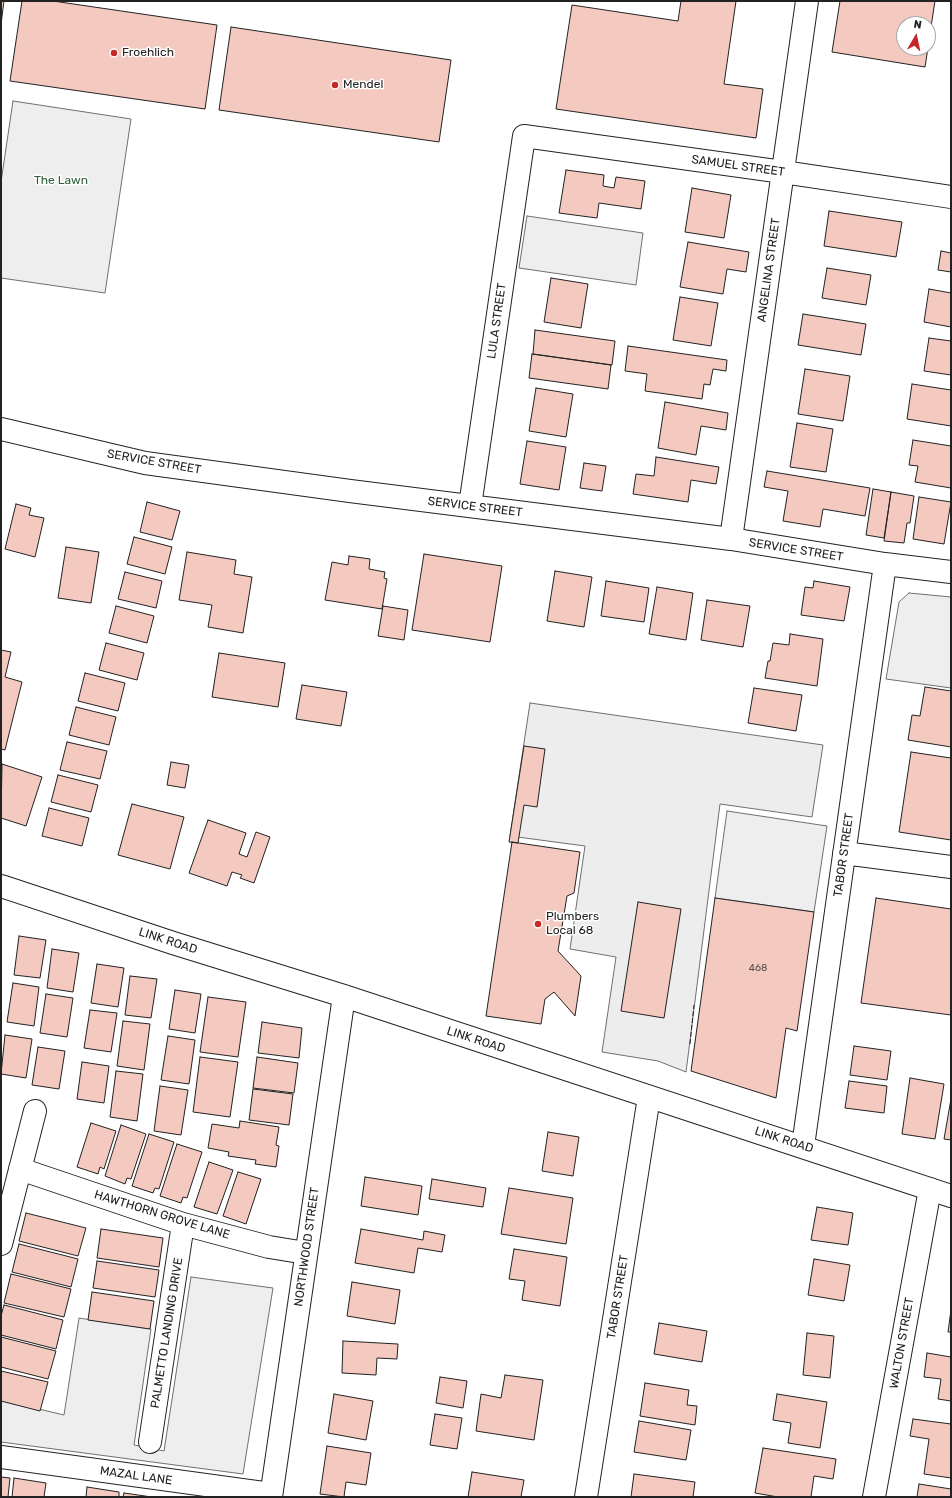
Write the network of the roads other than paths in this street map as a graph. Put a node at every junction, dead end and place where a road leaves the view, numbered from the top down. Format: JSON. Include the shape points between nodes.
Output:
{"nodes":[{"id":1,"x":807,"y":1,"type":"edge"},
{"id":2,"x":524,"y":136,"type":"joint"},
{"id":3,"x":783,"y":172,"type":"junction"},
{"id":4,"x":951,"y":197,"type":"edge"},
{"id":5,"x":1,"y":429,"type":"edge"},
{"id":6,"x":470,"y":506,"type":"junction"},
{"id":7,"x":731,"y":539,"type":"junction"},
{"id":8,"x":885,"y":564,"type":"junction"},
{"id":9,"x":951,"y":572,"type":"edge"},
{"id":10,"x":844,"y":853,"type":"junction"},
{"id":11,"x":951,"y":867,"type":"edge"},
{"id":12,"x":1,"y":886,"type":"edge"},
{"id":13,"x":344,"y":996,"type":"junction"},
{"id":14,"x":649,"y":1097,"type":"junction"},
{"id":15,"x":34,"y":1111,"type":"dead end"},
{"id":16,"x":803,"y":1146,"type":"junction"},
{"id":17,"x":20,"y":1169,"type":"junction"},
{"id":18,"x":930,"y":1189,"type":"junction"},
{"id":19,"x":951,"y":1196,"type":"edge"},
{"id":20,"x":183,"y":1224,"type":"junction"},
{"id":21,"x":1,"y":1244,"type":"edge"},
{"id":22,"x":306,"y":1253,"type":"junction"},
{"id":23,"x":150,"y":1442,"type":"dead end"},
{"id":24,"x":1,"y":1457,"type":"edge"},
{"id":25,"x":271,"y":1496,"type":"edge"},
{"id":26,"x":586,"y":1497,"type":"edge"},
{"id":27,"x":874,"y":1497,"type":"edge"}],
"edges":[{"from":1,"to":3,"type":"street","name":"ANGELINA STREET"},
{"from":2,"to":3,"type":"street","name":"SAMUEL STREET"},
{"from":2,"to":6,"type":"street","name":"LULA STREET"},
{"from":3,"to":4,"type":"street","name":"SAMUEL STREET"},
{"from":3,"to":7,"type":"street","name":"ANGELINA STREET"},
{"from":5,"to":6,"type":"street","name":"SERVICE STREET","via":[[145,463]]},
{"from":6,"to":7,"type":"street","name":"SERVICE STREET"},
{"from":7,"to":8,"type":"street","name":"SERVICE STREET"},
{"from":8,"to":9,"type":"street","name":"SERVICE STREET"},
{"from":8,"to":10,"type":"street","name":"TABOR STREET"},
{"from":10,"to":11,"type":"street"},
{"from":10,"to":16,"type":"street","name":"TABOR STREET"},
{"from":12,"to":13,"type":"street","name":"LINK ROAD"},
{"from":13,"to":14,"type":"street","name":"LINK ROAD"},
{"from":13,"to":22,"type":"street","name":"NORTHWOOD STREET"},
{"from":14,"to":16,"type":"street","name":"LINK ROAD"},
{"from":14,"to":26,"type":"street","name":"TABOR STREET"},
{"from":15,"to":17,"type":"street"},
{"from":16,"to":18,"type":"street","name":"LINK ROAD"},
{"from":17,"to":20,"type":"street","name":"HAWTHORN GROVE LANE"},
{"from":17,"to":21,"type":"street"},
{"from":18,"to":19,"type":"street","name":"LINK ROAD"},
{"from":18,"to":27,"type":"street","name":"WALTON STREET"},
{"from":20,"to":22,"type":"street","name":"HAWTHORN GROVE LANE","via":[[270,1247]]},
{"from":20,"to":23,"type":"street","name":"PALMETTO LANDING DRIVE"},
{"from":22,"to":25,"type":"street","name":"NORTHWOOD STREET"},
{"from":24,"to":25,"type":"street","name":"MAZAL LANE"}]}
